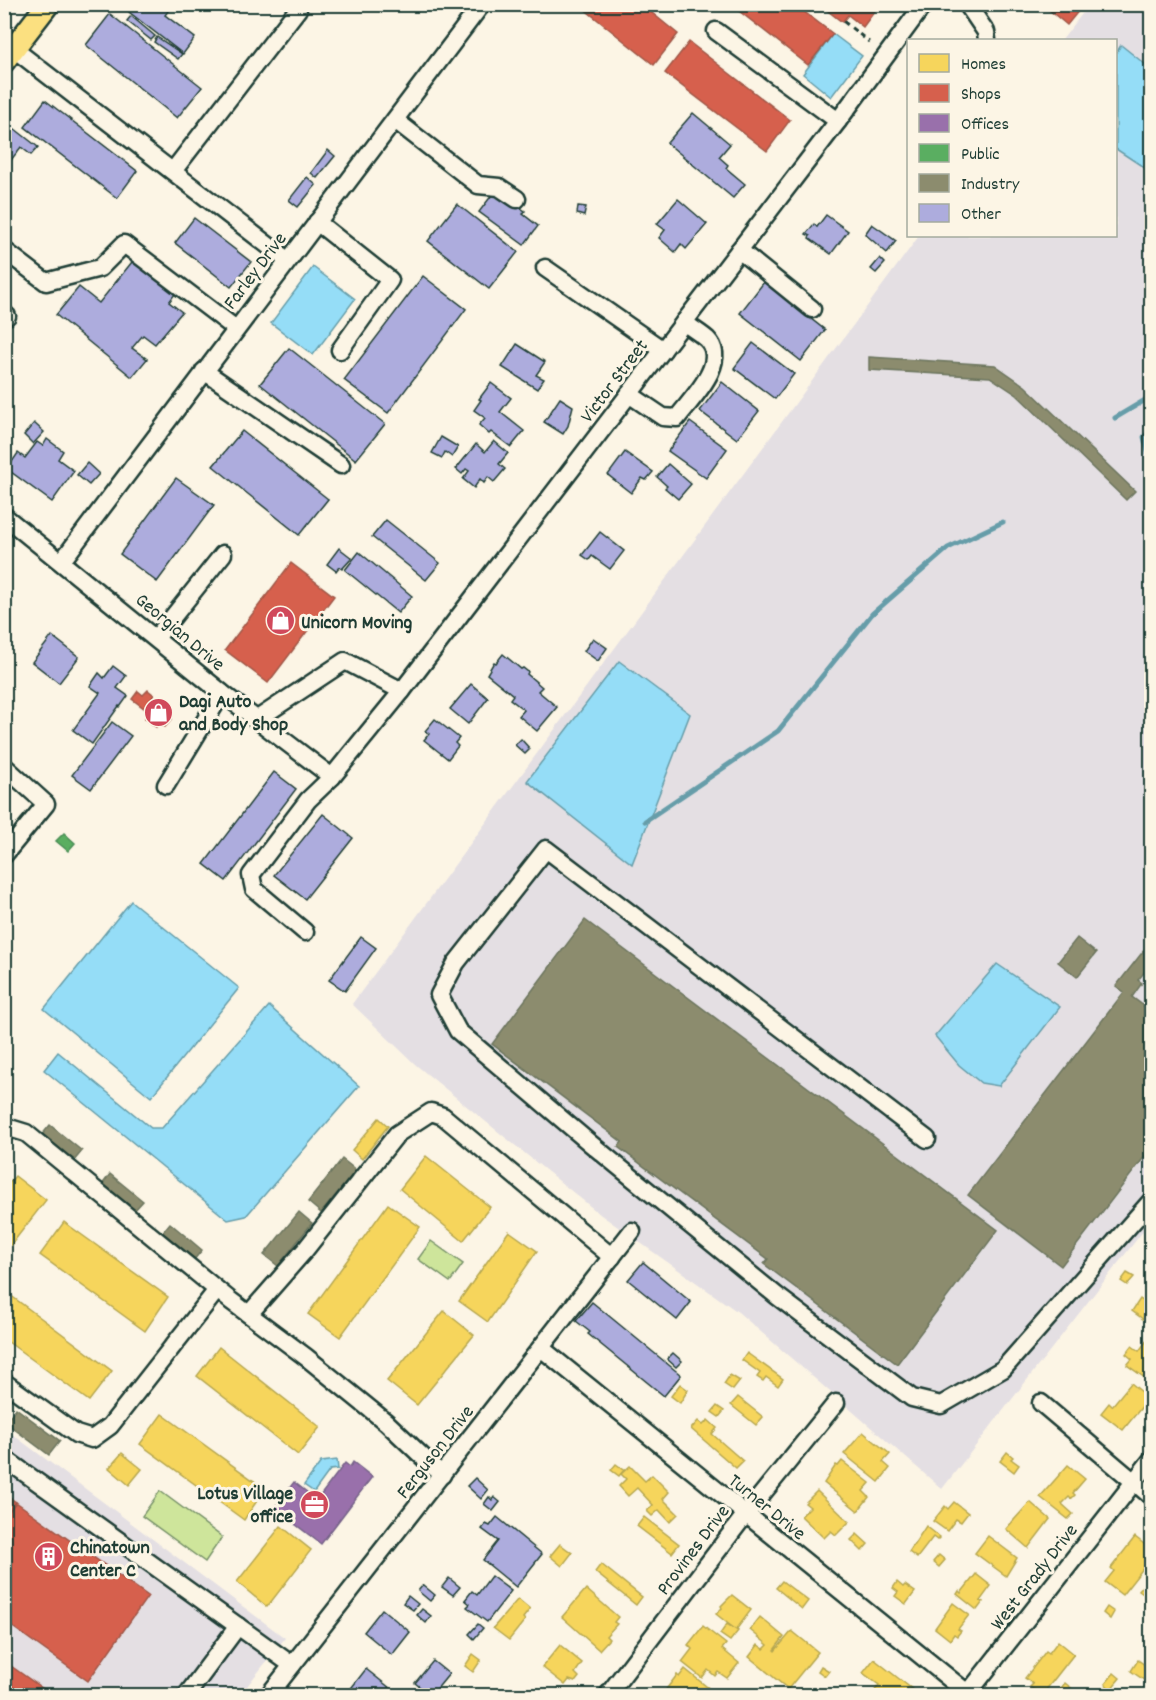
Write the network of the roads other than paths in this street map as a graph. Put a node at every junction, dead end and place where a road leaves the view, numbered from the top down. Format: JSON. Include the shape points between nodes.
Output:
{"nodes":[{"id":1,"x":48,"y":4,"type":"edge"},
{"id":2,"x":482,"y":4,"type":"edge"},
{"id":3,"x":924,"y":4,"type":"edge"},
{"id":4,"x":967,"y":4,"type":"edge"},
{"id":5,"x":298,"y":9,"type":"dead end"},
{"id":6,"x":716,"y":31,"type":"dead end"},
{"id":7,"x":987,"y":39,"type":"edge"},
{"id":8,"x":9,"y":55,"type":"edge"},
{"id":9,"x":395,"y":120,"type":"junction"},
{"id":10,"x":838,"y":120,"type":"junction"},
{"id":11,"x":172,"y":171,"type":"junction"},
{"id":12,"x":517,"y":199,"type":"dead end"},
{"id":13,"x":316,"y":222,"type":"junction"},
{"id":14,"x":4,"y":250,"type":"edge"},
{"id":15,"x":739,"y":250,"type":"junction"},
{"id":16,"x":287,"y":260,"type":"junction"},
{"id":17,"x":545,"y":267,"type":"dead end"},
{"id":18,"x":812,"y":309,"type":"dead end"},
{"id":19,"x":684,"y":322,"type":"junction"},
{"id":20,"x":236,"y":329,"type":"junction"},
{"id":21,"x":340,"y":350,"type":"dead end"},
{"id":22,"x":663,"y":350,"type":"junction"},
{"id":23,"x":204,"y":371,"type":"junction"},
{"id":24,"x":629,"y":394,"type":"junction"},
{"id":25,"x":342,"y":465,"type":"dead end"},
{"id":26,"x":4,"y":516,"type":"edge"},
{"id":27,"x":223,"y":554,"type":"dead end"},
{"id":28,"x":62,"y":561,"type":"junction"},
{"id":29,"x":156,"y":638,"type":"junction"},
{"id":30,"x":402,"y":691,"type":"junction"},
{"id":31,"x":222,"y":693,"type":"junction"},
{"id":32,"x":256,"y":720,"type":"junction"},
{"id":33,"x":4,"y":766,"type":"edge"},
{"id":34,"x":332,"y":777,"type":"junction"},
{"id":35,"x":166,"y":785,"type":"dead end"},
{"id":36,"x":4,"y":855,"type":"edge"},
{"id":37,"x":305,"y":932,"type":"dead end"},
{"id":38,"x":4,"y":1132,"type":"edge"},
{"id":39,"x":927,"y":1139,"type":"dead end"},
{"id":40,"x":1152,"y":1200,"type":"edge"},
{"id":41,"x":632,"y":1231,"type":"dead end"},
{"id":42,"x":612,"y":1257,"type":"junction"},
{"id":43,"x":217,"y":1290,"type":"junction"},
{"id":44,"x":249,"y":1314,"type":"junction"},
{"id":45,"x":541,"y":1348,"type":"junction"},
{"id":46,"x":4,"y":1382,"type":"edge"},
{"id":47,"x":836,"y":1403,"type":"dead end"},
{"id":48,"x":1041,"y":1403,"type":"dead end"},
{"id":49,"x":4,"y":1458,"type":"edge"},
{"id":50,"x":1152,"y":1459,"type":"edge"},
{"id":51,"x":442,"y":1474,"type":"junction"},
{"id":52,"x":1133,"y":1483,"type":"junction"},
{"id":53,"x":1152,"y":1497,"type":"edge"},
{"id":54,"x":745,"y":1515,"type":"junction"},
{"id":55,"x":238,"y":1626,"type":"junction"},
{"id":56,"x":292,"y":1665,"type":"junction"},
{"id":57,"x":186,"y":1695,"type":"edge"},
{"id":58,"x":268,"y":1695,"type":"edge"},
{"id":59,"x":607,"y":1695,"type":"edge"},
{"id":60,"x":968,"y":1695,"type":"edge"}],
"edges":[{"from":1,"to":8,"type":"main road"},
{"from":2,"to":9,"type":"street","name":"Farley Drive"},
{"from":3,"to":10,"type":"street","name":"Victor Street"},
{"from":4,"to":7,"type":"street"},
{"from":5,"to":11,"type":"street"},
{"from":6,"to":10,"type":"street"},
{"from":8,"to":11,"type":"street"},
{"from":9,"to":12,"type":"street","via":[[478,185],[499,187]]},
{"from":9,"to":13,"type":"street","name":"Farley Drive"},
{"from":10,"to":15,"type":"street","name":"Victor Street"},
{"from":11,"to":16,"type":"street"},
{"from":13,"to":16,"type":"street","name":"Farley Drive"},
{"from":13,"to":21,"type":"street","via":[[390,280]]},
{"from":14,"to":20,"type":"street","via":[[46,282],[100,268],[124,244]]},
{"from":15,"to":18,"type":"street"},
{"from":15,"to":19,"type":"street","name":"Victor Street"},
{"from":16,"to":20,"type":"street","name":"Farley Drive"},
{"from":17,"to":22,"type":"street"},
{"from":19,"to":22,"type":"street","name":"Victor Street"},
{"from":19,"to":24,"type":"street","via":[[708,340],[715,356],[712,371],[684,409],[676,418],[663,417]]},
{"from":20,"to":23,"type":"street","name":"Farley Drive"},
{"from":22,"to":24,"type":"street","name":"Victor Street"},
{"from":23,"to":25,"type":"street"},
{"from":23,"to":28,"type":"street","name":"Farley Drive"},
{"from":24,"to":30,"type":"street","name":"Victor Street"},
{"from":26,"to":28,"type":"street","name":"Georgian Drive"},
{"from":27,"to":29,"type":"street"},
{"from":28,"to":29,"type":"street","name":"Georgian Drive"},
{"from":29,"to":31,"type":"street","name":"Georgian Drive"},
{"from":30,"to":32,"type":"street","via":[[345,661]]},
{"from":30,"to":34,"type":"street","name":"Victor Street"},
{"from":31,"to":32,"type":"street","name":"Georgian Drive"},
{"from":31,"to":35,"type":"street"},
{"from":32,"to":34,"type":"street","name":"Georgian Drive"},
{"from":33,"to":36,"type":"street","via":[[46,804]]},
{"from":34,"to":37,"type":"street","name":"Victor Street","via":[[308,800],[251,875],[254,889]]},
{"from":38,"to":43,"type":"street","via":[[13,1129],[26,1133]]},
{"from":39,"to":40,"type":"street","via":[[546,849],[456,963],[439,995],[458,1031],[777,1296],[912,1398],[941,1405],[1003,1369]]},
{"from":41,"to":42,"type":"street","name":"Ferguson Drive"},
{"from":42,"to":44,"type":"street","via":[[443,1116],[431,1112],[397,1134]]},
{"from":42,"to":45,"type":"street","name":"Ferguson Drive"},
{"from":43,"to":44,"type":"street"},
{"from":43,"to":46,"type":"street","via":[[110,1426],[92,1439],[76,1434]]},
{"from":44,"to":51,"type":"street","via":[[386,1422]]},
{"from":45,"to":51,"type":"street","name":"Ferguson Drive"},
{"from":45,"to":54,"type":"street","name":"Turner Drive"},
{"from":47,"to":54,"type":"street","name":"Provines Drive"},
{"from":48,"to":52,"type":"street"},
{"from":49,"to":55,"type":"street"},
{"from":50,"to":52,"type":"street","name":"West Grady Drive"},
{"from":51,"to":56,"type":"street","name":"Ferguson Drive"},
{"from":52,"to":53,"type":"street"},
{"from":52,"to":60,"type":"street","name":"West Grady Drive"},
{"from":54,"to":59,"type":"street","name":"Provines Drive"},
{"from":54,"to":60,"type":"street","name":"Turner Drive"},
{"from":55,"to":56,"type":"street"},
{"from":55,"to":57,"type":"street"},
{"from":56,"to":58,"type":"street","name":"Ferguson Drive"}]}
